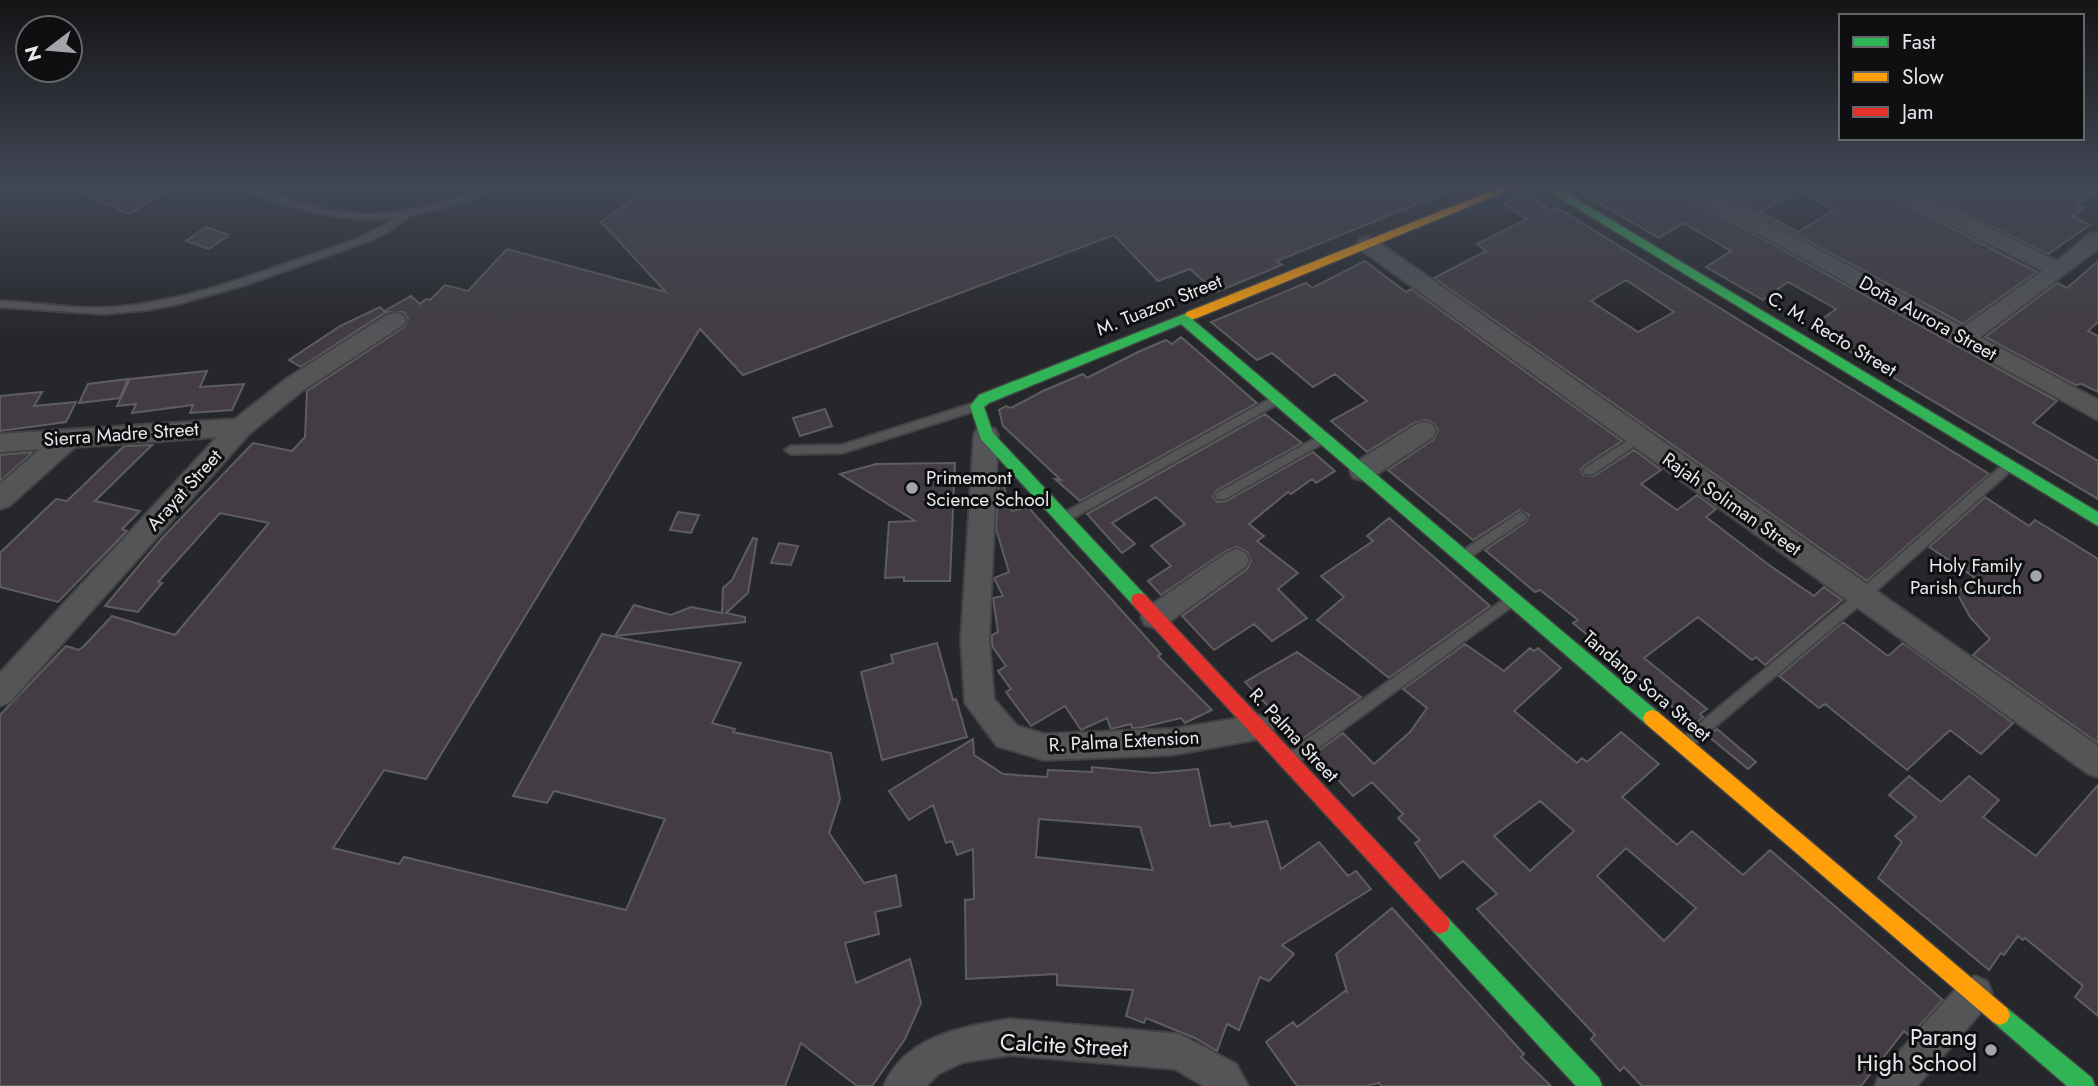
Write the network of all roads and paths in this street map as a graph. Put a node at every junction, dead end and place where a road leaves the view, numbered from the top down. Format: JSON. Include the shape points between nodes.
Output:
{"nodes":[{"id":1,"x":373,"y":236,"type":"edge"},
{"id":2,"x":1388,"y":236,"type":"edge"},
{"id":3,"x":1629,"y":236,"type":"edge"},
{"id":4,"x":1778,"y":236,"type":"edge"},
{"id":5,"x":1989,"y":236,"type":"edge"},
{"id":6,"x":2098,"y":238,"type":"edge"},
{"id":7,"x":1367,"y":244,"type":"junction"},
{"id":8,"x":2059,"y":270,"type":"junction"},
{"id":9,"x":0,"y":304,"type":"edge"},
{"id":10,"x":1182,"y":318,"type":"junction"},
{"id":11,"x":396,"y":320,"type":"dead end"},
{"id":12,"x":1965,"y":337,"type":"junction"},
{"id":13,"x":1278,"y":399,"type":"junction"},
{"id":14,"x":977,"y":406,"type":"junction"},
{"id":15,"x":2098,"y":411,"type":"edge"},
{"id":16,"x":241,"y":427,"type":"junction"},
{"id":17,"x":1424,"y":431,"type":"dead end"},
{"id":18,"x":986,"y":435,"type":"junction"},
{"id":19,"x":70,"y":437,"type":"junction"},
{"id":20,"x":1323,"y":438,"type":"junction"},
{"id":21,"x":1638,"y":438,"type":"junction"},
{"id":22,"x":0,"y":443,"type":"edge"},
{"id":23,"x":791,"y":450,"type":"dead end"},
{"id":24,"x":1362,"y":471,"type":"junction"},
{"id":25,"x":1589,"y":471,"type":"dead end"},
{"id":26,"x":2003,"y":471,"type":"dead end"},
{"id":27,"x":1221,"y":495,"type":"dead end"},
{"id":28,"x":0,"y":499,"type":"edge"},
{"id":29,"x":1521,"y":517,"type":"dead end"},
{"id":30,"x":1064,"y":518,"type":"junction"},
{"id":31,"x":2098,"y":520,"type":"edge"},
{"id":32,"x":1462,"y":556,"type":"junction"},
{"id":33,"x":1236,"y":560,"type":"dead end"},
{"id":34,"x":1863,"y":595,"type":"junction"},
{"id":35,"x":1512,"y":599,"type":"junction"},
{"id":36,"x":1155,"y":617,"type":"junction"},
{"id":37,"x":0,"y":692,"type":"edge"},
{"id":38,"x":1259,"y":728,"type":"junction"},
{"id":39,"x":1683,"y":745,"type":"junction"},
{"id":40,"x":1289,"y":761,"type":"junction"},
{"id":41,"x":2098,"y":763,"type":"edge"},
{"id":42,"x":1975,"y":993,"type":"junction"},
{"id":43,"x":902,"y":1086,"type":"edge"},
{"id":44,"x":1230,"y":1086,"type":"edge"},
{"id":45,"x":1591,"y":1086,"type":"edge"},
{"id":46,"x":1893,"y":1086,"type":"edge"},
{"id":47,"x":2084,"y":1086,"type":"edge"}],
"edges":[{"from":1,"to":9,"type":"lane","via":[[234,284],[154,305],[116,311]]},
{"from":2,"to":7,"type":"street","name":"M. Tuazon Street"},
{"from":3,"to":31,"type":"street","name":"C. M. Recto Street"},
{"from":4,"to":12,"type":"street","name":"Doña Aurora Street"},
{"from":5,"to":8,"type":"street"},
{"from":6,"to":8,"type":"street"},
{"from":7,"to":10,"type":"street","name":"M. Tuazon Street"},
{"from":7,"to":21,"type":"street","name":"Rajah Soliman Street"},
{"from":8,"to":12,"type":"street"},
{"from":10,"to":13,"type":"street","name":"Tandang Sora Street"},
{"from":10,"to":14,"type":"street","name":"M. Tuazon Street","via":[[984,399]]},
{"from":11,"to":16,"type":"street","name":"Arayat Street","via":[[294,385]]},
{"from":12,"to":15,"type":"street","name":"Doña Aurora Street"},
{"from":13,"to":20,"type":"street","name":"Tandang Sora Street"},
{"from":13,"to":30,"type":"lane"},
{"from":14,"to":18,"type":"street","name":"R. Palma Street"},
{"from":14,"to":23,"type":"lane","via":[[842,449]]},
{"from":16,"to":19,"type":"street","name":"Sierra Madre Street"},
{"from":16,"to":37,"type":"street","name":"Arayat Street"},
{"from":17,"to":24,"type":"street"},
{"from":18,"to":30,"type":"street","name":"R. Palma Street"},
{"from":18,"to":38,"type":"street","name":"R. Palma Extension","via":[[976,653],[980,703],[1008,737],[1044,747],[1172,742]]},
{"from":19,"to":22,"type":"street","name":"Sierra Madre Street"},
{"from":19,"to":28,"type":"street"},
{"from":20,"to":24,"type":"street","name":"Tandang Sora Street"},
{"from":20,"to":27,"type":"lane"},
{"from":21,"to":25,"type":"lane"},
{"from":21,"to":34,"type":"street","name":"Rajah Soliman Street"},
{"from":24,"to":32,"type":"street","name":"Tandang Sora Street"},
{"from":26,"to":34,"type":"lane"},
{"from":29,"to":32,"type":"lane"},
{"from":30,"to":36,"type":"street","name":"R. Palma Street"},
{"from":32,"to":35,"type":"street","name":"Tandang Sora Street"},
{"from":33,"to":36,"type":"street"},
{"from":34,"to":39,"type":"lane"},
{"from":34,"to":41,"type":"street","name":"Rajah Soliman Street"},
{"from":35,"to":39,"type":"street","name":"Tandang Sora Street"},
{"from":35,"to":40,"type":"lane"},
{"from":36,"to":38,"type":"street","name":"R. Palma Street"},
{"from":38,"to":40,"type":"street","name":"R. Palma Street"},
{"from":39,"to":42,"type":"street","name":"Tandang Sora Street"},
{"from":40,"to":45,"type":"street","name":"R. Palma Street"},
{"from":42,"to":46,"type":"street"},
{"from":42,"to":47,"type":"street","name":"Tandang Sora Street"},
{"from":43,"to":44,"type":"street","name":"Calcite Street","via":[[926,1061],[961,1045],[1010,1037],[1179,1052],[1223,1077]]}]}
